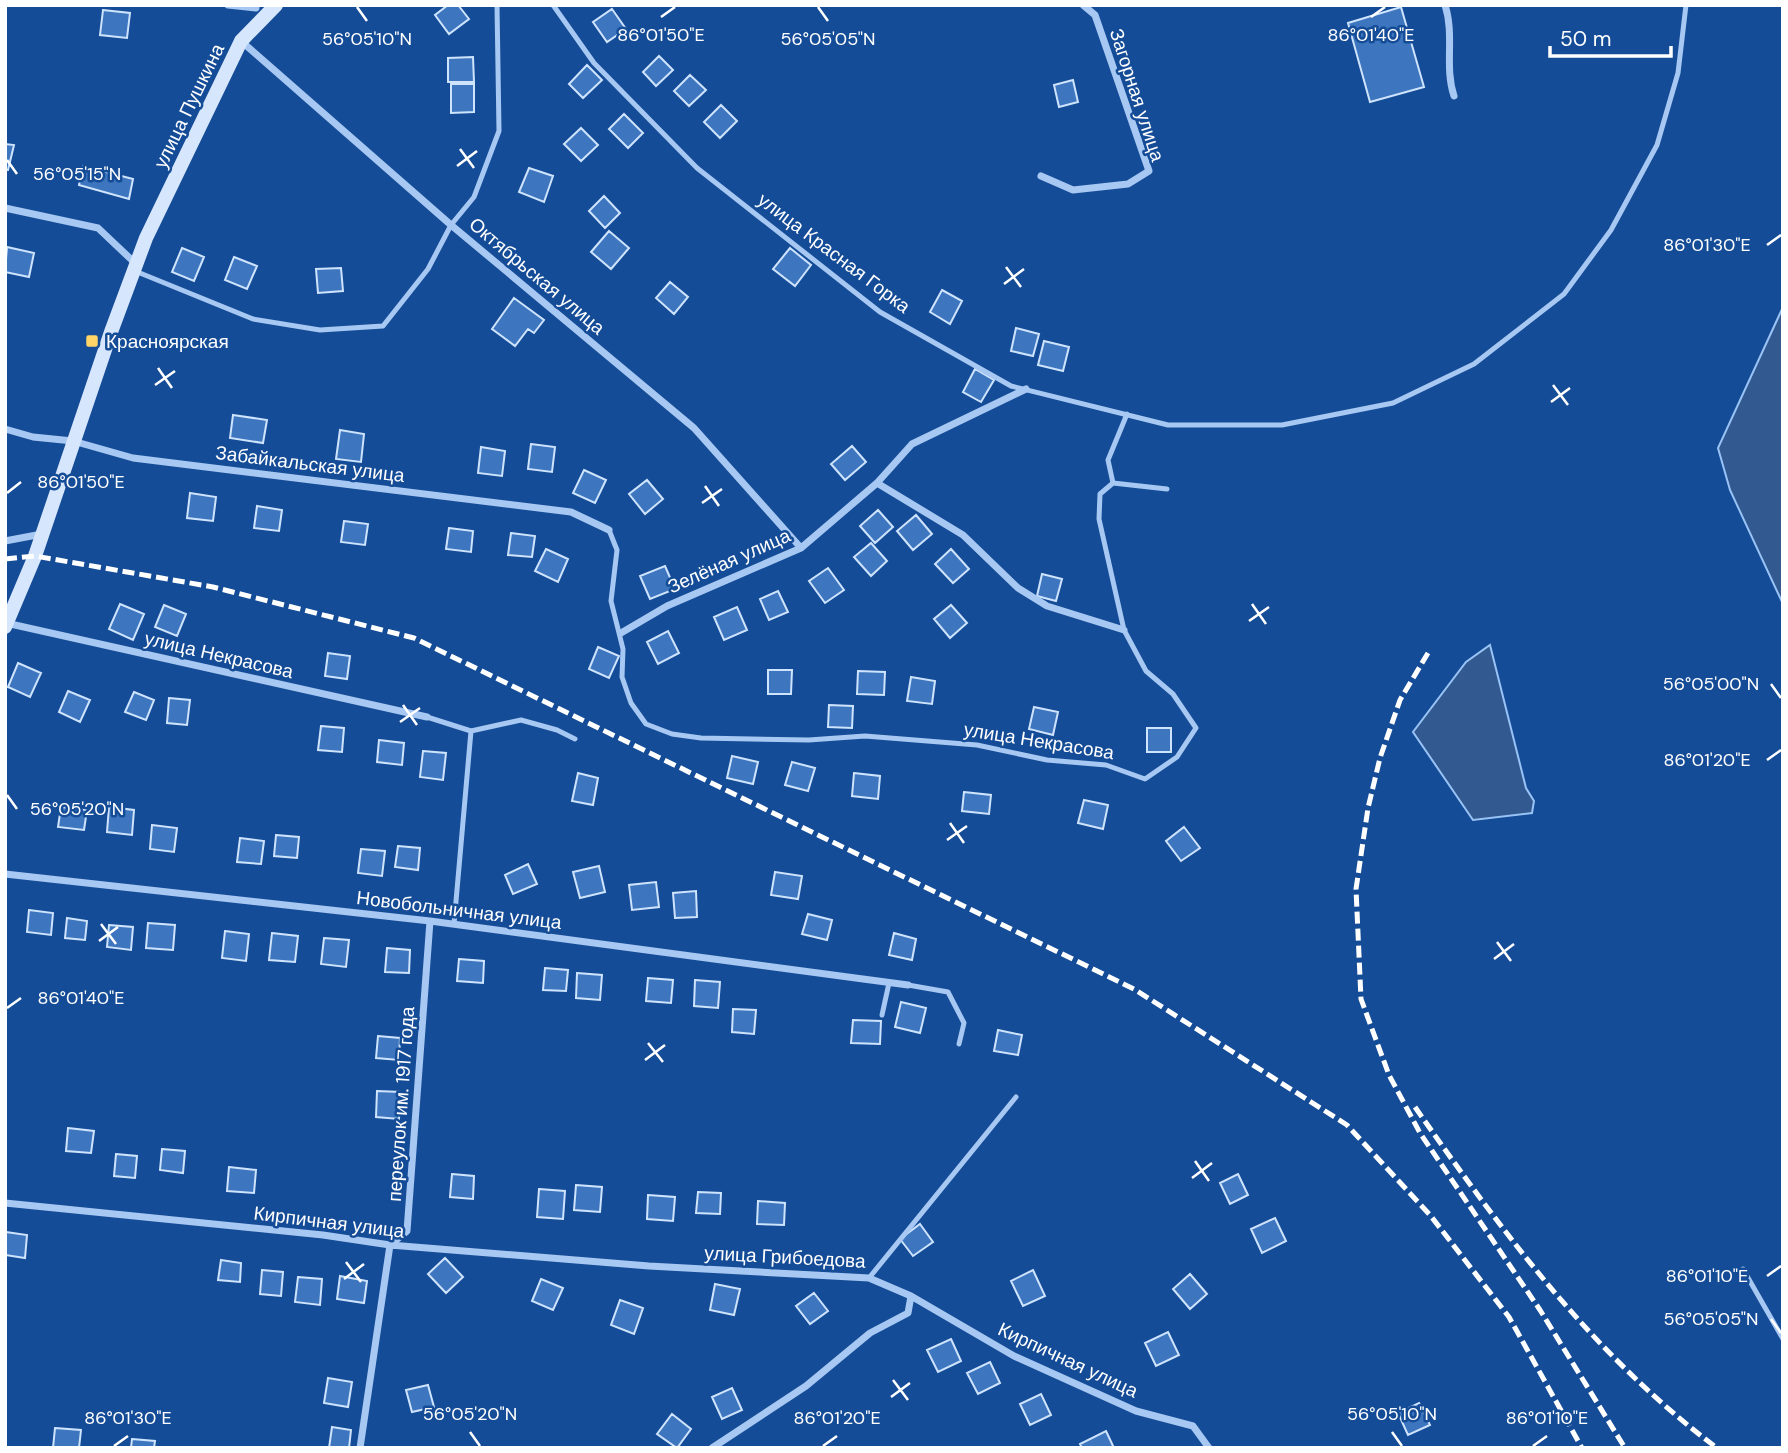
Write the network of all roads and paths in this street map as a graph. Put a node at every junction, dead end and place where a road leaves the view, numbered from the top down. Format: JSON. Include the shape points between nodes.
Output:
{"nodes":[{"id":1,"x":228,"y":5,"type":"edge"},
{"id":2,"x":276,"y":5,"type":"edge"},
{"id":3,"x":497,"y":5,"type":"edge"},
{"id":4,"x":553,"y":5,"type":"edge"},
{"id":5,"x":1083,"y":5,"type":"edge"},
{"id":6,"x":1445,"y":5,"type":"edge"},
{"id":7,"x":1686,"y":5,"type":"edge"},
{"id":8,"x":257,"y":12,"type":"edge"},
{"id":9,"x":241,"y":41,"type":"junction"},
{"id":10,"x":1454,"y":96,"type":"dead end"},
{"id":11,"x":1041,"y":176,"type":"dead end"},
{"id":12,"x":5,"y":208,"type":"edge"},
{"id":13,"x":451,"y":225,"type":"junction"},
{"id":14,"x":135,"y":267,"type":"junction"},
{"id":15,"x":1026,"y":389,"type":"junction"},
{"id":16,"x":1127,"y":414,"type":"junction"},
{"id":17,"x":5,"y":429,"type":"edge"},
{"id":18,"x":73,"y":441,"type":"junction"},
{"id":19,"x":877,"y":483,"type":"junction"},
{"id":20,"x":1113,"y":483,"type":"junction"},
{"id":21,"x":1167,"y":489,"type":"dead end"},
{"id":22,"x":610,"y":530,"type":"joint"},
{"id":23,"x":42,"y":534,"type":"junction"},
{"id":24,"x":5,"y":541,"type":"edge"},
{"id":25,"x":801,"y":548,"type":"junction"},
{"id":26,"x":6,"y":625,"type":"edge"},
{"id":27,"x":1124,"y":630,"type":"junction"},
{"id":28,"x":621,"y":633,"type":"junction"},
{"id":29,"x":427,"y":717,"type":"joint"},
{"id":30,"x":471,"y":731,"type":"junction"},
{"id":31,"x":575,"y":739,"type":"dead end"},
{"id":32,"x":5,"y":874,"type":"edge"},
{"id":33,"x":430,"y":921,"type":"junction"},
{"id":34,"x":454,"y":924,"type":"junction"},
{"id":35,"x":889,"y":983,"type":"junction"},
{"id":36,"x":908,"y":985,"type":"joint"},
{"id":37,"x":882,"y":1015,"type":"dead end"},
{"id":38,"x":959,"y":1044,"type":"dead end"},
{"id":39,"x":1016,"y":1097,"type":"dead end"},
{"id":40,"x":5,"y":1203,"type":"edge"},
{"id":41,"x":390,"y":1245,"type":"junction"},
{"id":42,"x":649,"y":1266,"type":"joint"},
{"id":43,"x":1743,"y":1269,"type":"dead end"},
{"id":44,"x":869,"y":1278,"type":"junction"},
{"id":45,"x":911,"y":1296,"type":"junction"},
{"id":46,"x":1783,"y":1339,"type":"edge"},
{"id":47,"x":360,"y":1448,"type":"edge"},
{"id":48,"x":712,"y":1448,"type":"edge"},
{"id":49,"x":1209,"y":1448,"type":"edge"}],
"edges":[{"from":1,"to":8,"type":"street"},
{"from":2,"to":8,"type":"street","name":"улица Пушкина"},
{"from":3,"to":13,"type":"lane","via":[[499,131],[474,197]]},
{"from":4,"to":15,"type":"lane","name":"улица Красная Горка","via":[[594,64],[697,167],[880,312],[1011,386]]},
{"from":5,"to":11,"type":"street","name":"Загорная улица","via":[[1095,15],[1149,171],[1128,184],[1073,190]]},
{"from":6,"to":10,"type":"street","via":[[1452,25],[1447,77]]},
{"from":7,"to":16,"type":"lane","name":"улица Красная Горка","via":[[1678,73],[1657,145],[1611,230],[1564,294],[1474,364],[1393,403],[1282,425],[1168,425]]},
{"from":8,"to":9,"type":"street","name":"улица Пушкина"},
{"from":9,"to":13,"type":"street","name":"Октябрьская улица"},
{"from":9,"to":14,"type":"street","name":"улица Пушкина"},
{"from":12,"to":14,"type":"street","via":[[98,228]]},
{"from":13,"to":14,"type":"lane","via":[[428,269],[383,326],[320,330],[253,319]]},
{"from":13,"to":25,"type":"street","name":"Октябрьская улица","via":[[694,428]]},
{"from":14,"to":18,"type":"street","name":"улица Пушкина"},
{"from":15,"to":16,"type":"lane","name":"улица Красная Горка"},
{"from":15,"to":19,"type":"street","name":"Зелёная улица","via":[[912,444]]},
{"from":16,"to":20,"type":"lane","via":[[1108,460]]},
{"from":17,"to":18,"type":"street","name":"Забайкальская улица"},
{"from":18,"to":22,"type":"street","name":"Забайкальская улица","via":[[134,458],[571,512]]},
{"from":18,"to":23,"type":"street","name":"улица Пушкина"},
{"from":19,"to":25,"type":"street","name":"Зелёная улица"},
{"from":19,"to":27,"type":"street","via":[[963,535],[1018,588],[1047,606]]},
{"from":20,"to":21,"type":"lane"},
{"from":20,"to":27,"type":"lane","name":"улица Некрасова","via":[[1100,494],[1099,519]]},
{"from":22,"to":28,"type":"lane","via":[[617,550],[611,601]]},
{"from":23,"to":24,"type":"street"},
{"from":23,"to":26,"type":"street","name":"улица Пушкина"},
{"from":25,"to":28,"type":"street","name":"Зелёная улица","via":[[667,606]]},
{"from":26,"to":29,"type":"street","name":"улица Некрасова"},
{"from":27,"to":28,"type":"lane","name":"улица Некрасова","via":[[1146,671],[1172,694],[1196,728],[1177,757],[1145,779],[1105,765],[1047,760],[977,745],[865,736],[809,740],[672,734],[646,724],[631,703],[622,677]]},
{"from":29,"to":30,"type":"lane"},
{"from":30,"to":31,"type":"lane","via":[[521,720]]},
{"from":30,"to":34,"type":"lane"},
{"from":32,"to":33,"type":"street","name":"Новобольничная улица"},
{"from":33,"to":34,"type":"street","name":"Новобольничная улица"},
{"from":33,"to":41,"type":"street","name":"переулок им. 1917 года","via":[[407,1231]]},
{"from":34,"to":35,"type":"street","name":"Новобольничная улица"},
{"from":35,"to":36,"type":"street","name":"Новобольничная улица"},
{"from":35,"to":37,"type":"lane"},
{"from":36,"to":38,"type":"lane","via":[[948,992],[964,1023]]},
{"from":39,"to":44,"type":"lane"},
{"from":40,"to":41,"type":"street","name":"Кирпичная улица"},
{"from":41,"to":42,"type":"street","name":"Кирпичная улица"},
{"from":41,"to":47,"type":"street","name":"переулок им. 1917 года"},
{"from":42,"to":44,"type":"street","name":"улица Грибоедова"},
{"from":43,"to":46,"type":"lane"},
{"from":44,"to":45,"type":"street","name":"улица Грибоедова"},
{"from":45,"to":48,"type":"street","via":[[908,1313],[870,1333],[806,1386]]},
{"from":45,"to":49,"type":"street","name":"Кирпичная улица","via":[[1014,1356],[1136,1411],[1192,1426]]}]}
